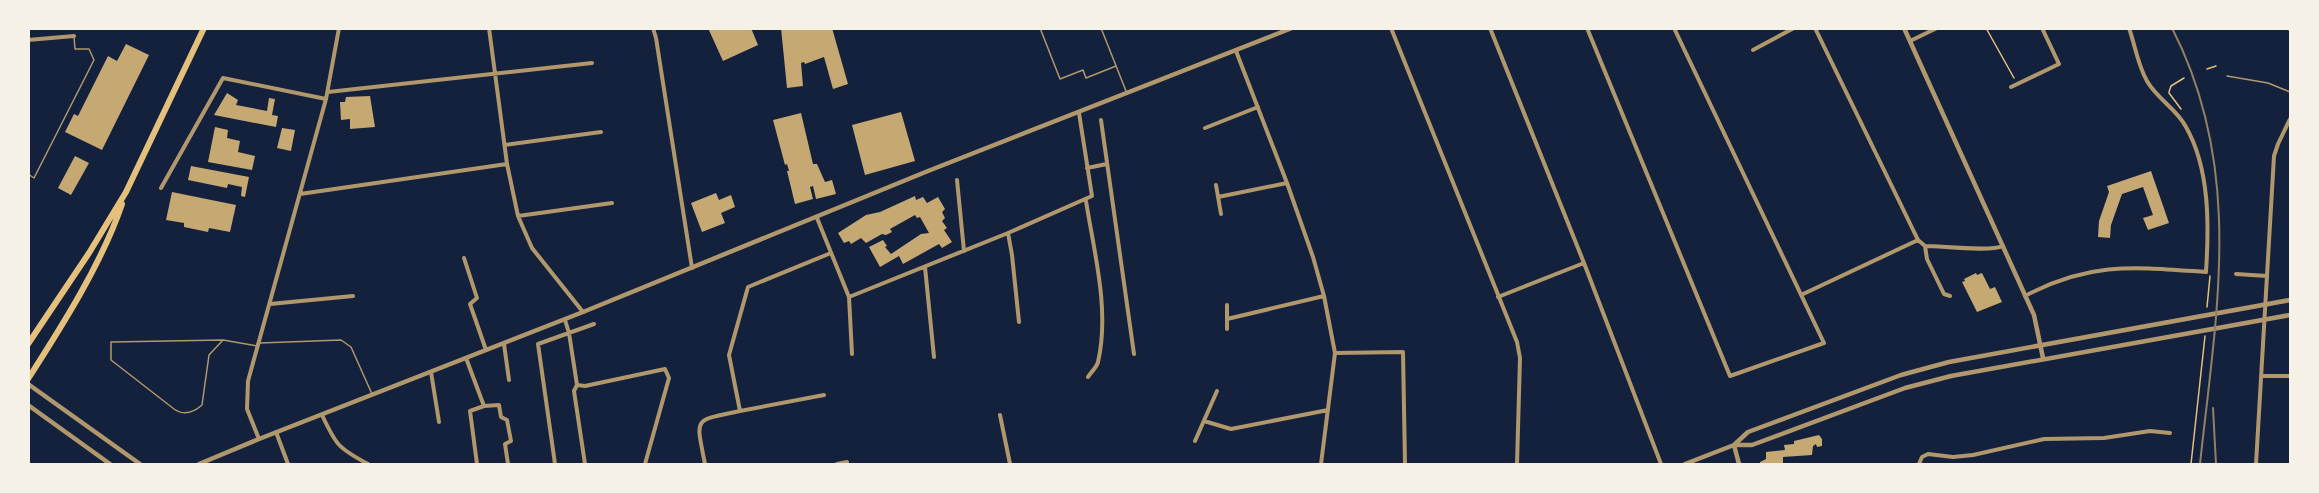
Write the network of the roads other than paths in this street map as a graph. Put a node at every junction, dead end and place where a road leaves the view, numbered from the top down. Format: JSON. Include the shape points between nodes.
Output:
{"nodes":[{"id":1,"x":204,"y":28,"type":"edge"},
{"id":2,"x":339,"y":28,"type":"edge"},
{"id":3,"x":489,"y":28,"type":"edge"},
{"id":4,"x":653,"y":28,"type":"edge"},
{"id":5,"x":1040,"y":28,"type":"edge"},
{"id":6,"x":1101,"y":28,"type":"edge"},
{"id":7,"x":1292,"y":28,"type":"edge"},
{"id":8,"x":1391,"y":28,"type":"edge"},
{"id":9,"x":1490,"y":28,"type":"edge"},
{"id":10,"x":1587,"y":28,"type":"edge"},
{"id":11,"x":1674,"y":28,"type":"edge"},
{"id":12,"x":1794,"y":28,"type":"edge"},
{"id":13,"x":1815,"y":28,"type":"edge"},
{"id":14,"x":1904,"y":28,"type":"edge"},
{"id":15,"x":1937,"y":28,"type":"edge"},
{"id":16,"x":2042,"y":28,"type":"edge"},
{"id":17,"x":2129,"y":28,"type":"edge"},
{"id":18,"x":74,"y":36,"type":"joint"},
{"id":19,"x":28,"y":40,"type":"edge"},
{"id":20,"x":1910,"y":41,"type":"junction"},
{"id":21,"x":1753,"y":50,"type":"dead end"},
{"id":22,"x":1236,"y":51,"type":"junction"},
{"id":23,"x":592,"y":63,"type":"dead end"},
{"id":24,"x":1116,"y":66,"type":"junction"},
{"id":25,"x":495,"y":74,"type":"junction"},
{"id":26,"x":2227,"y":76,"type":"dead end"},
{"id":27,"x":2272,"y":81,"type":"dead end"},
{"id":28,"x":2272,"y":85,"type":"junction"},
{"id":29,"x":2011,"y":87,"type":"dead end"},
{"id":30,"x":328,"y":92,"type":"junction"},
{"id":31,"x":2290,"y":92,"type":"edge"},
{"id":32,"x":1127,"y":94,"type":"junction"},
{"id":33,"x":326,"y":99,"type":"junction"},
{"id":34,"x":1258,"y":107,"type":"junction"},
{"id":35,"x":1079,"y":113,"type":"junction"},
{"id":36,"x":2290,"y":119,"type":"edge"},
{"id":37,"x":1101,"y":120,"type":"dead end"},
{"id":38,"x":1205,"y":128,"type":"dead end"},
{"id":39,"x":601,"y":132,"type":"dead end"},
{"id":40,"x":505,"y":145,"type":"junction"},
{"id":41,"x":507,"y":164,"type":"junction"},
{"id":42,"x":1107,"y":164,"type":"junction"},
{"id":43,"x":1087,"y":168,"type":"junction"},
{"id":44,"x":28,"y":174,"type":"edge"},
{"id":45,"x":957,"y":180,"type":"dead end"},
{"id":46,"x":1287,"y":183,"type":"junction"},
{"id":47,"x":1216,"y":185,"type":"dead end"},
{"id":48,"x":161,"y":188,"type":"dead end"},
{"id":49,"x":126,"y":192,"type":"junction"},
{"id":50,"x":300,"y":195,"type":"junction"},
{"id":51,"x":1218,"y":197,"type":"junction"},
{"id":52,"x":1086,"y":201,"type":"junction"},
{"id":53,"x":612,"y":203,"type":"dead end"},
{"id":54,"x":1221,"y":214,"type":"dead end"},
{"id":55,"x":518,"y":216,"type":"junction"},
{"id":56,"x":817,"y":218,"type":"junction"},
{"id":57,"x":1008,"y":233,"type":"junction"},
{"id":58,"x":1917,"y":240,"type":"junction"},
{"id":59,"x":1925,"y":246,"type":"junction"},
{"id":60,"x":2004,"y":246,"type":"junction"},
{"id":61,"x":964,"y":251,"type":"junction"},
{"id":62,"x":831,"y":253,"type":"junction"},
{"id":63,"x":464,"y":258,"type":"dead end"},
{"id":64,"x":1584,"y":263,"type":"junction"},
{"id":65,"x":925,"y":267,"type":"junction"},
{"id":66,"x":692,"y":268,"type":"junction"},
{"id":67,"x":2236,"y":274,"type":"dead end"},
{"id":68,"x":2267,"y":276,"type":"junction"},
{"id":69,"x":1801,"y":295,"type":"junction"},
{"id":70,"x":353,"y":296,"type":"dead end"},
{"id":71,"x":1324,"y":296,"type":"junction"},
{"id":72,"x":1950,"y":296,"type":"dead end"},
{"id":73,"x":2025,"y":296,"type":"junction"},
{"id":74,"x":849,"y":297,"type":"junction"},
{"id":75,"x":1498,"y":297,"type":"junction"},
{"id":76,"x":2290,"y":300,"type":"edge"},
{"id":77,"x":270,"y":304,"type":"junction"},
{"id":78,"x":1227,"y":305,"type":"dead end"},
{"id":79,"x":583,"y":312,"type":"junction"},
{"id":80,"x":2290,"y":315,"type":"edge"},
{"id":81,"x":1227,"y":319,"type":"junction"},
{"id":82,"x":565,"y":320,"type":"junction"},
{"id":83,"x":1019,"y":322,"type":"dead end"},
{"id":84,"x":594,"y":324,"type":"dead end"},
{"id":85,"x":1227,"y":329,"type":"dead end"},
{"id":86,"x":569,"y":333,"type":"junction"},
{"id":87,"x":223,"y":340,"type":"junction"},
{"id":88,"x":28,"y":344,"type":"edge"},
{"id":89,"x":258,"y":344,"type":"junction"},
{"id":90,"x":504,"y":344,"type":"junction"},
{"id":91,"x":2040,"y":345,"type":"junction"},
{"id":92,"x":486,"y":351,"type":"junction"},
{"id":93,"x":1335,"y":353,"type":"junction"},
{"id":94,"x":852,"y":354,"type":"dead end"},
{"id":95,"x":1134,"y":354,"type":"dead end"},
{"id":96,"x":934,"y":357,"type":"dead end"},
{"id":97,"x":466,"y":358,"type":"junction"},
{"id":98,"x":2043,"y":358,"type":"junction"},
{"id":99,"x":431,"y":372,"type":"junction"},
{"id":100,"x":2261,"y":376,"type":"junction"},
{"id":101,"x":2290,"y":376,"type":"edge"},
{"id":102,"x":1088,"y":377,"type":"dead end"},
{"id":103,"x":28,"y":379,"type":"edge"},
{"id":104,"x":509,"y":380,"type":"dead end"},
{"id":105,"x":28,"y":384,"type":"edge"},
{"id":106,"x":577,"y":386,"type":"junction"},
{"id":107,"x":1217,"y":391,"type":"dead end"},
{"id":108,"x":372,"y":395,"type":"junction"},
{"id":109,"x":824,"y":395,"type":"dead end"},
{"id":110,"x":28,"y":405,"type":"edge"},
{"id":111,"x":484,"y":406,"type":"junction"},
{"id":112,"x":1328,"y":410,"type":"junction"},
{"id":113,"x":740,"y":411,"type":"junction"},
{"id":114,"x":322,"y":415,"type":"junction"},
{"id":115,"x":1000,"y":415,"type":"dead end"},
{"id":116,"x":1204,"y":421,"type":"junction"},
{"id":117,"x":439,"y":422,"type":"dead end"},
{"id":118,"x":276,"y":432,"type":"junction"},
{"id":119,"x":2170,"y":433,"type":"dead end"},
{"id":120,"x":258,"y":439,"type":"junction"},
{"id":121,"x":1195,"y":441,"type":"dead end"},
{"id":122,"x":1734,"y":446,"type":"junction"},
{"id":123,"x":847,"y":462,"type":"dead end"},
{"id":124,"x":110,"y":465,"type":"edge"},
{"id":125,"x":140,"y":465,"type":"edge"},
{"id":126,"x":200,"y":465,"type":"edge"},
{"id":127,"x":288,"y":465,"type":"edge"},
{"id":128,"x":368,"y":465,"type":"edge"},
{"id":129,"x":477,"y":465,"type":"edge"},
{"id":130,"x":508,"y":465,"type":"edge"},
{"id":131,"x":555,"y":465,"type":"edge"},
{"id":132,"x":585,"y":465,"type":"edge"},
{"id":133,"x":645,"y":465,"type":"edge"},
{"id":134,"x":705,"y":465,"type":"edge"},
{"id":135,"x":837,"y":465,"type":"edge"},
{"id":136,"x":1010,"y":465,"type":"edge"},
{"id":137,"x":1321,"y":465,"type":"edge"},
{"id":138,"x":1405,"y":465,"type":"edge"},
{"id":139,"x":1517,"y":465,"type":"edge"},
{"id":140,"x":1661,"y":465,"type":"edge"},
{"id":141,"x":1685,"y":465,"type":"edge"},
{"id":142,"x":1739,"y":465,"type":"edge"},
{"id":143,"x":1919,"y":465,"type":"edge"},
{"id":144,"x":2256,"y":465,"type":"edge"}],
"edges":[{"from":1,"to":49,"type":"main road"},
{"from":2,"to":30,"type":"street"},
{"from":3,"to":25,"type":"street"},
{"from":4,"to":66,"type":"street"},
{"from":5,"to":24,"type":"lane","via":[[1060,79],[1083,70],[1086,78]]},
{"from":6,"to":24,"type":"lane"},
{"from":7,"to":22,"type":"street"},
{"from":8,"to":75,"type":"street"},
{"from":9,"to":64,"type":"street"},
{"from":10,"to":69,"type":"street","via":[[1730,376],[1824,343]]},
{"from":11,"to":69,"type":"street"},
{"from":12,"to":21,"type":"street"},
{"from":13,"to":58,"type":"street"},
{"from":14,"to":20,"type":"street"},
{"from":15,"to":20,"type":"street"},
{"from":16,"to":29,"type":"street","via":[[2059,64]]},
{"from":17,"to":73,"type":"street","via":[[2147,82],[2182,120],[2193,143],[2208,217],[2206,272],[2097,269]]},
{"from":18,"to":19,"type":"street"},
{"from":18,"to":44,"type":"lane","via":[[75,49],[89,49],[94,60],[34,178]]},
{"from":20,"to":60,"type":"street"},
{"from":22,"to":32,"type":"street"},
{"from":22,"to":34,"type":"street"},
{"from":23,"to":25,"type":"street"},
{"from":24,"to":32,"type":"lane"},
{"from":25,"to":30,"type":"street"},
{"from":25,"to":40,"type":"street"},
{"from":26,"to":28,"type":"lane"},
{"from":27,"to":28,"type":"lane"},
{"from":28,"to":31,"type":"lane"},
{"from":30,"to":33,"type":"street"},
{"from":32,"to":35,"type":"street"},
{"from":33,"to":48,"type":"street","via":[[223,78]]},
{"from":33,"to":50,"type":"street"},
{"from":34,"to":38,"type":"street"},
{"from":34,"to":46,"type":"street"},
{"from":35,"to":43,"type":"street"},
{"from":35,"to":56,"type":"street"},
{"from":36,"to":68,"type":"street","via":[[2274,156]]},
{"from":37,"to":42,"type":"street"},
{"from":39,"to":40,"type":"street"},
{"from":40,"to":41,"type":"street"},
{"from":41,"to":50,"type":"street"},
{"from":41,"to":55,"type":"street"},
{"from":42,"to":43,"type":"street"},
{"from":42,"to":95,"type":"street"},
{"from":43,"to":52,"type":"street","via":[[1092,196]]},
{"from":45,"to":61,"type":"street"},
{"from":46,"to":51,"type":"street"},
{"from":46,"to":71,"type":"street"},
{"from":47,"to":51,"type":"street"},
{"from":49,"to":88,"type":"main road"},
{"from":49,"to":103,"type":"main road","via":[[100,254]]},
{"from":50,"to":77,"type":"street"},
{"from":51,"to":54,"type":"street"},
{"from":52,"to":57,"type":"street"},
{"from":52,"to":102,"type":"street","via":[[1101,300],[1098,364]]},
{"from":53,"to":55,"type":"street"},
{"from":55,"to":79,"type":"street","via":[[532,248]]},
{"from":56,"to":62,"type":"street"},
{"from":56,"to":66,"type":"street"},
{"from":57,"to":61,"type":"street"},
{"from":57,"to":83,"type":"street"},
{"from":58,"to":59,"type":"street"},
{"from":58,"to":69,"type":"street"},
{"from":59,"to":60,"type":"street"},
{"from":59,"to":72,"type":"street","via":[[1927,260],[1944,294]]},
{"from":60,"to":73,"type":"street"},
{"from":61,"to":65,"type":"street"},
{"from":62,"to":74,"type":"street"},
{"from":62,"to":113,"type":"street","via":[[747,287],[729,355]]},
{"from":63,"to":92,"type":"street","via":[[477,298],[470,304]]},
{"from":64,"to":75,"type":"street"},
{"from":64,"to":140,"type":"street"},
{"from":65,"to":74,"type":"street"},
{"from":65,"to":96,"type":"street"},
{"from":66,"to":79,"type":"street"},
{"from":67,"to":68,"type":"street"},
{"from":68,"to":100,"type":"street"},
{"from":70,"to":77,"type":"street"},
{"from":71,"to":81,"type":"street"},
{"from":71,"to":93,"type":"street"},
{"from":73,"to":91,"type":"street","via":[[2034,315]]},
{"from":74,"to":94,"type":"street"},
{"from":75,"to":139,"type":"street","via":[[1520,358]]},
{"from":76,"to":91,"type":"street"},
{"from":77,"to":89,"type":"street"},
{"from":78,"to":81,"type":"street"},
{"from":79,"to":82,"type":"street"},
{"from":80,"to":98,"type":"street"},
{"from":81,"to":85,"type":"street"},
{"from":82,"to":86,"type":"street"},
{"from":82,"to":90,"type":"street"},
{"from":84,"to":86,"type":"street"},
{"from":86,"to":106,"type":"street"},
{"from":86,"to":131,"type":"street","via":[[538,344]]},
{"from":87,"to":87,"type":"lane","via":[[111,342],[111,360],[181,414],[188,413],[202,405],[209,356]]},
{"from":87,"to":89,"type":"lane"},
{"from":89,"to":108,"type":"lane","via":[[341,340],[351,347]]},
{"from":89,"to":120,"type":"street","via":[[246,394]]},
{"from":90,"to":92,"type":"street"},
{"from":90,"to":104,"type":"street"},
{"from":91,"to":98,"type":"street"},
{"from":91,"to":122,"type":"street","via":[[1901,375],[1748,432]]},
{"from":92,"to":97,"type":"street"},
{"from":93,"to":112,"type":"street"},
{"from":93,"to":138,"type":"street","via":[[1403,352]]},
{"from":97,"to":99,"type":"street"},
{"from":97,"to":111,"type":"street"},
{"from":98,"to":122,"type":"street","via":[[1905,388],[1752,445]]},
{"from":99,"to":108,"type":"street"},
{"from":99,"to":117,"type":"street"},
{"from":100,"to":101,"type":"street"},
{"from":100,"to":144,"type":"street"},
{"from":105,"to":125,"type":"street"},
{"from":106,"to":132,"type":"street","via":[[574,391]]},
{"from":106,"to":133,"type":"street","via":[[665,369],[669,378]]},
{"from":107,"to":116,"type":"street"},
{"from":108,"to":114,"type":"street"},
{"from":109,"to":113,"type":"street"},
{"from":110,"to":124,"type":"street"},
{"from":111,"to":129,"type":"street","via":[[470,411]]},
{"from":111,"to":130,"type":"street","via":[[499,405],[501,417],[507,420],[511,441],[505,444]]},
{"from":112,"to":116,"type":"street","via":[[1231,429]]},
{"from":112,"to":137,"type":"street"},
{"from":113,"to":134,"type":"street","via":[[700,422]]},
{"from":114,"to":118,"type":"street"},
{"from":114,"to":128,"type":"street","via":[[343,451]]},
{"from":115,"to":136,"type":"street"},
{"from":116,"to":121,"type":"street"},
{"from":118,"to":120,"type":"street"},
{"from":118,"to":127,"type":"street"},
{"from":119,"to":143,"type":"street","via":[[2044,439],[1973,455],[1928,454]]},
{"from":120,"to":126,"type":"street"},
{"from":122,"to":141,"type":"street"},
{"from":122,"to":142,"type":"street"},
{"from":123,"to":135,"type":"street"}]}
